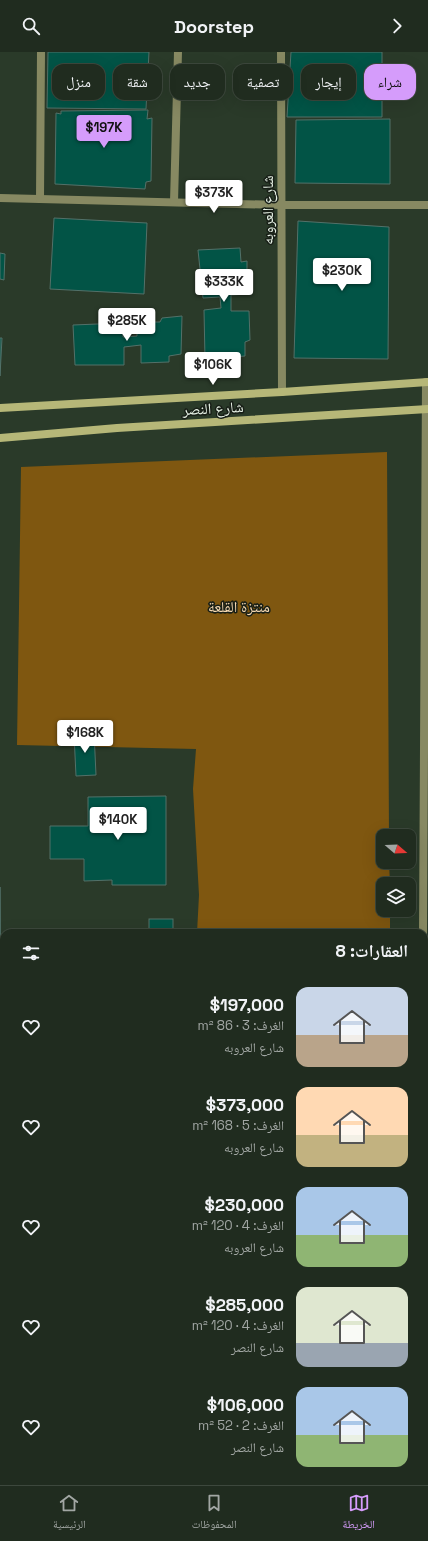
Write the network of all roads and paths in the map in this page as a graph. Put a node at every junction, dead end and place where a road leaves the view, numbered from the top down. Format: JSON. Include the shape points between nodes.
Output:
{"nodes":[{"id":1,"x":41,"y":52,"type":"edge"},
{"id":2,"x":178,"y":52,"type":"edge"},
{"id":3,"x":281,"y":52,"type":"edge"},
{"id":4,"x":0,"y":198,"type":"edge"},
{"id":5,"x":40,"y":199,"type":"junction"},
{"id":6,"x":174,"y":202,"type":"junction"},
{"id":7,"x":281,"y":205,"type":"junction"},
{"id":8,"x":428,"y":205,"type":"edge"},
{"id":9,"x":427,"y":382,"type":"edge"},
{"id":10,"x":282,"y":392,"type":"junction"},
{"id":11,"x":0,"y":408,"type":"edge"},
{"id":12,"x":427,"y":409,"type":"edge"},
{"id":13,"x":0,"y":438,"type":"edge"},
{"id":14,"x":423,"y":929,"type":"edge"}],
"edges":[{"from":1,"to":5,"type":"street"},
{"from":2,"to":6,"type":"street"},
{"from":3,"to":7,"type":"street","name":"شارع العروبه"},
{"from":4,"to":5,"type":"street"},
{"from":5,"to":6,"type":"street"},
{"from":6,"to":7,"type":"street"},
{"from":7,"to":8,"type":"street"},
{"from":7,"to":10,"type":"street","name":"شارع العروبه"},
{"from":9,"to":10,"type":"street","name":"شارع النصر"},
{"from":9,"to":12,"type":"street"},
{"from":10,"to":11,"type":"street","name":"شارع النصر"},
{"from":12,"to":13,"type":"street","name":"شارع النصر","via":[[117,428]]},
{"from":12,"to":14,"type":"street"}]}
